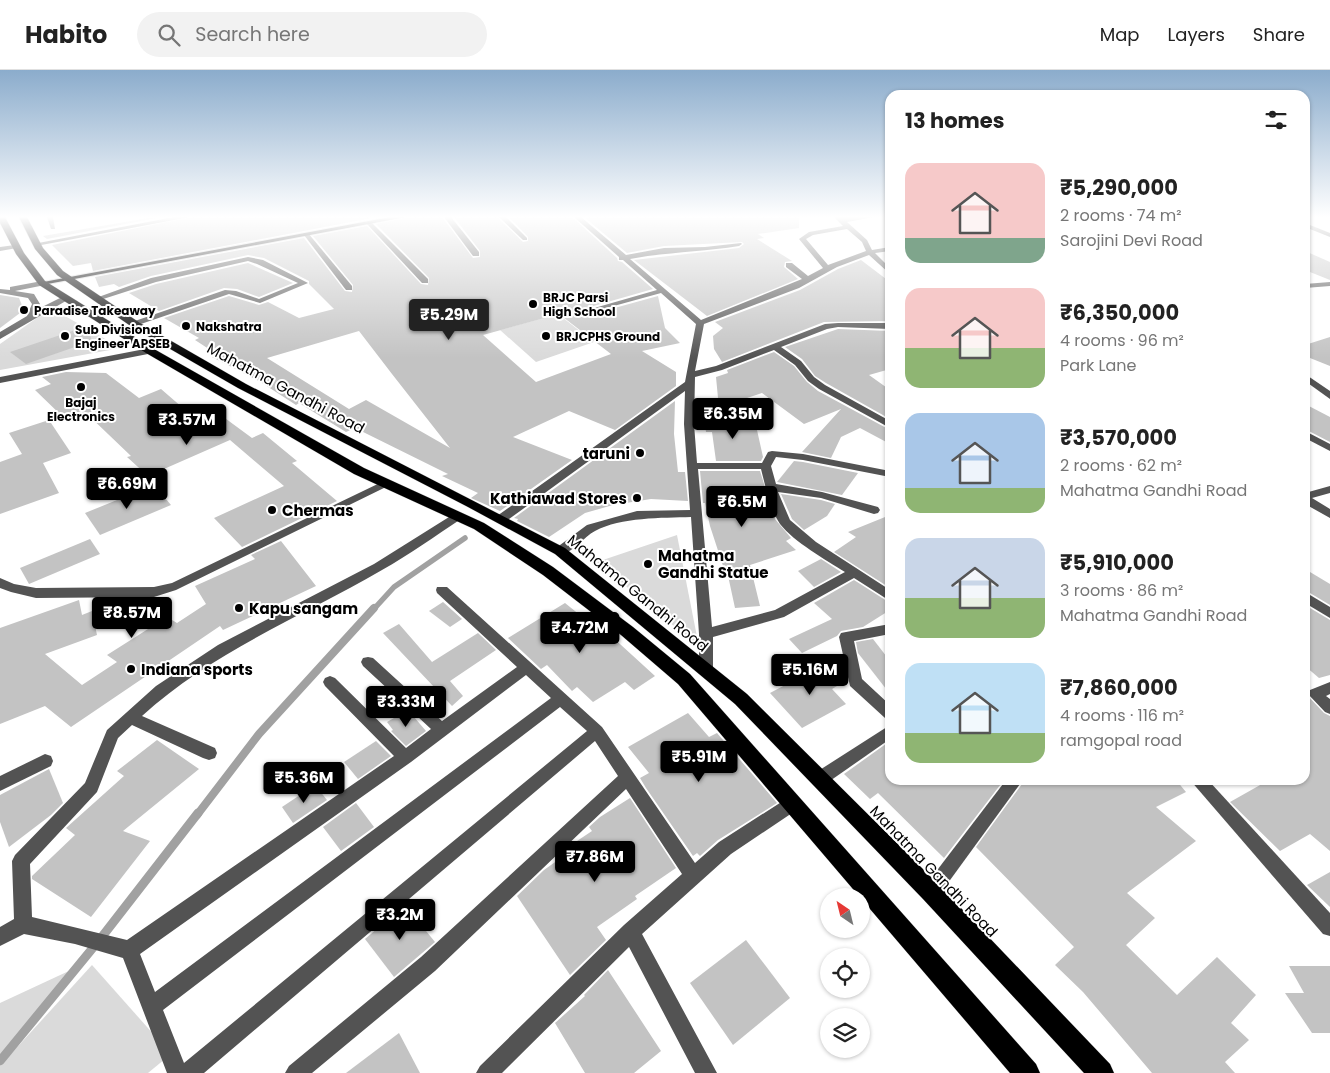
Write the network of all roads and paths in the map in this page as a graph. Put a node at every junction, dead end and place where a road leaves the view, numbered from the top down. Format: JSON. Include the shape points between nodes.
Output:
{"nodes":[{"id":1,"x":28,"y":264,"type":"edge"},
{"id":2,"x":53,"y":264,"type":"edge"},
{"id":3,"x":130,"y":264,"type":"edge"},
{"id":4,"x":134,"y":264,"type":"edge"},
{"id":5,"x":230,"y":264,"type":"edge"},
{"id":6,"x":264,"y":264,"type":"edge"},
{"id":7,"x":330,"y":264,"type":"edge"},
{"id":8,"x":408,"y":264,"type":"edge"},
{"id":9,"x":629,"y":264,"type":"edge"},
{"id":10,"x":824,"y":264,"type":"edge"},
{"id":11,"x":838,"y":264,"type":"edge"},
{"id":12,"x":789,"y":265,"type":"dead end"},
{"id":13,"x":827,"y":268,"type":"junction"},
{"id":14,"x":63,"y":276,"type":"junction"},
{"id":15,"x":40,"y":280,"type":"junction"},
{"id":16,"x":808,"y":280,"type":"junction"},
{"id":17,"x":425,"y":281,"type":"dead end"},
{"id":18,"x":1330,"y":284,"type":"edge"},
{"id":19,"x":1310,"y":285,"type":"edge"},
{"id":20,"x":349,"y":288,"type":"dead end"},
{"id":21,"x":1,"y":289,"type":"edge"},
{"id":22,"x":661,"y":291,"type":"junction"},
{"id":23,"x":67,"y":298,"type":"junction"},
{"id":24,"x":97,"y":299,"type":"junction"},
{"id":25,"x":581,"y":313,"type":"dead end"},
{"id":26,"x":31,"y":316,"type":"junction"},
{"id":27,"x":700,"y":323,"type":"junction"},
{"id":28,"x":135,"y":324,"type":"junction"},
{"id":29,"x":885,"y":326,"type":"edge"},
{"id":30,"x":0,"y":336,"type":"edge"},
{"id":31,"x":775,"y":347,"type":"junction"},
{"id":32,"x":150,"y":351,"type":"junction"},
{"id":33,"x":690,"y":379,"type":"junction"},
{"id":34,"x":0,"y":380,"type":"edge"},
{"id":35,"x":1310,"y":381,"type":"edge"},
{"id":36,"x":1330,"y":396,"type":"edge"},
{"id":37,"x":885,"y":422,"type":"edge"},
{"id":38,"x":1310,"y":437,"type":"edge"},
{"id":39,"x":1330,"y":448,"type":"edge"},
{"id":40,"x":692,"y":466,"type":"junction"},
{"id":41,"x":766,"y":466,"type":"junction"},
{"id":42,"x":885,"y":473,"type":"edge"},
{"id":43,"x":386,"y":483,"type":"junction"},
{"id":44,"x":772,"y":487,"type":"junction"},
{"id":45,"x":1330,"y":489,"type":"edge"},
{"id":46,"x":1310,"y":496,"type":"edge"},
{"id":47,"x":1310,"y":501,"type":"edge"},
{"id":48,"x":874,"y":510,"type":"dead end"},
{"id":49,"x":696,"y":514,"type":"junction"},
{"id":50,"x":1330,"y":514,"type":"edge"},
{"id":51,"x":457,"y":516,"type":"junction"},
{"id":52,"x":501,"y":519,"type":"junction"},
{"id":53,"x":560,"y":551,"type":"junction"},
{"id":54,"x":854,"y":574,"type":"junction"},
{"id":55,"x":0,"y":582,"type":"edge"},
{"id":56,"x":442,"y":590,"type":"dead end"},
{"id":57,"x":885,"y":593,"type":"edge"},
{"id":58,"x":1310,"y":600,"type":"edge"},
{"id":59,"x":1330,"y":613,"type":"edge"},
{"id":60,"x":885,"y":630,"type":"edge"},
{"id":61,"x":706,"y":634,"type":"junction"},
{"id":62,"x":368,"y":662,"type":"dead end"},
{"id":63,"x":527,"y":667,"type":"junction"},
{"id":64,"x":706,"y":669,"type":"junction"},
{"id":65,"x":330,"y":682,"type":"dead end"},
{"id":66,"x":1330,"y":688,"type":"edge"},
{"id":67,"x":1310,"y":694,"type":"edge"},
{"id":68,"x":561,"y":698,"type":"junction"},
{"id":69,"x":1330,"y":708,"type":"edge"},
{"id":70,"x":885,"y":709,"type":"edge"},
{"id":71,"x":130,"y":718,"type":"junction"},
{"id":72,"x":442,"y":730,"type":"junction"},
{"id":73,"x":596,"y":731,"type":"junction"},
{"id":74,"x":885,"y":735,"type":"edge"},
{"id":75,"x":209,"y":753,"type":"dead end"},
{"id":76,"x":405,"y":757,"type":"junction"},
{"id":77,"x":45,"y":762,"type":"dead end"},
{"id":78,"x":628,"y":777,"type":"junction"},
{"id":79,"x":820,"y":778,"type":"junction"},
{"id":80,"x":0,"y":784,"type":"edge"},
{"id":81,"x":1011,"y":785,"type":"edge"},
{"id":82,"x":1202,"y":785,"type":"edge"},
{"id":83,"x":792,"y":804,"type":"junction"},
{"id":84,"x":693,"y":876,"type":"junction"},
{"id":85,"x":931,"y":892,"type":"junction"},
{"id":86,"x":23,"y":924,"type":"junction"},
{"id":87,"x":1330,"y":927,"type":"edge"},
{"id":88,"x":631,"y":932,"type":"junction"},
{"id":89,"x":0,"y":936,"type":"edge"},
{"id":90,"x":124,"y":949,"type":"junction"},
{"id":91,"x":152,"y":1007,"type":"junction"},
{"id":92,"x":178,"y":1073,"type":"edge"},
{"id":93,"x":188,"y":1073,"type":"edge"},
{"id":94,"x":296,"y":1073,"type":"edge"},
{"id":95,"x":487,"y":1073,"type":"edge"},
{"id":96,"x":706,"y":1073,"type":"edge"},
{"id":97,"x":1027,"y":1073,"type":"edge"},
{"id":98,"x":1102,"y":1073,"type":"edge"}],
"edges":[{"from":1,"to":15,"type":"highway"},
{"from":2,"to":14,"type":"highway","name":"Mahatma Gandhi Road"},
{"from":3,"to":14,"type":"main road"},
{"from":4,"to":14,"type":"main road"},
{"from":5,"to":24,"type":"street","via":[[154,280]]},
{"from":6,"to":28,"type":"street","via":[[304,283],[256,301],[237,292],[228,292]]},
{"from":7,"to":20,"type":"street"},
{"from":8,"to":17,"type":"street"},
{"from":9,"to":22,"type":"street"},
{"from":10,"to":13,"type":"street"},
{"from":11,"to":13,"type":"street"},
{"from":12,"to":16,"type":"street"},
{"from":13,"to":16,"type":"street"},
{"from":14,"to":15,"type":"main road"},
{"from":14,"to":24,"type":"highway","name":"Mahatma Gandhi Road"},
{"from":15,"to":21,"type":"street"},
{"from":15,"to":23,"type":"highway"},
{"from":16,"to":27,"type":"street"},
{"from":18,"to":19,"type":"street"},
{"from":21,"to":26,"type":"street","via":[[31,296],[36,304]]},
{"from":22,"to":25,"type":"street"},
{"from":22,"to":27,"type":"street"},
{"from":23,"to":26,"type":"street"},
{"from":23,"to":32,"type":"highway"},
{"from":24,"to":28,"type":"highway","name":"Mahatma Gandhi Road"},
{"from":26,"to":30,"type":"street"},
{"from":27,"to":33,"type":"street"},
{"from":28,"to":52,"type":"highway","name":"Mahatma Gandhi Road","via":[[242,386]]},
{"from":29,"to":31,"type":"street","via":[[838,324]]},
{"from":31,"to":33,"type":"street"},
{"from":31,"to":37,"type":"street","via":[[798,363],[822,387]]},
{"from":32,"to":34,"type":"street"},
{"from":32,"to":43,"type":"highway","via":[[345,463]]},
{"from":33,"to":40,"type":"street","via":[[688,424]]},
{"from":33,"to":52,"type":"street"},
{"from":35,"to":36,"type":"street"},
{"from":38,"to":39,"type":"street"},
{"from":40,"to":41,"type":"street"},
{"from":40,"to":49,"type":"street"},
{"from":41,"to":42,"type":"street","via":[[772,454]]},
{"from":41,"to":44,"type":"street"},
{"from":43,"to":51,"type":"highway"},
{"from":43,"to":55,"type":"street","via":[[176,586],[154,592],[36,593],[11,588]]},
{"from":44,"to":48,"type":"street","via":[[822,495]]},
{"from":44,"to":54,"type":"street","via":[[785,522]]},
{"from":45,"to":46,"type":"street"},
{"from":47,"to":50,"type":"street"},
{"from":49,"to":53,"type":"street","via":[[637,514],[592,528]]},
{"from":49,"to":61,"type":"street"},
{"from":51,"to":71,"type":"street","via":[[378,567],[222,649],[161,690]]},
{"from":51,"to":83,"type":"highway","via":[[479,526],[548,571],[684,679]]},
{"from":52,"to":53,"type":"highway","name":"Mahatma Gandhi Road"},
{"from":53,"to":64,"type":"highway","name":"Mahatma Gandhi Road"},
{"from":54,"to":57,"type":"street"},
{"from":54,"to":61,"type":"street","via":[[779,614]]},
{"from":56,"to":63,"type":"street"},
{"from":58,"to":59,"type":"street"},
{"from":60,"to":70,"type":"street","via":[[846,638],[855,682]]},
{"from":61,"to":64,"type":"street"},
{"from":62,"to":72,"type":"street"},
{"from":63,"to":68,"type":"street"},
{"from":63,"to":72,"type":"street"},
{"from":64,"to":79,"type":"highway","name":"Mahatma Gandhi Road","via":[[741,699]]},
{"from":65,"to":76,"type":"street"},
{"from":66,"to":67,"type":"street"},
{"from":67,"to":69,"type":"street"},
{"from":68,"to":73,"type":"street"},
{"from":68,"to":91,"type":"street"},
{"from":71,"to":75,"type":"street"},
{"from":71,"to":86,"type":"street","via":[[112,734],[91,787],[21,861]]},
{"from":72,"to":76,"type":"street"},
{"from":73,"to":78,"type":"street"},
{"from":73,"to":93,"type":"street"},
{"from":74,"to":79,"type":"street"},
{"from":76,"to":90,"type":"street"},
{"from":77,"to":80,"type":"street"},
{"from":78,"to":84,"type":"street"},
{"from":78,"to":94,"type":"street","via":[[428,964]]},
{"from":79,"to":85,"type":"highway","name":"Mahatma Gandhi Road"},
{"from":81,"to":85,"type":"street"},
{"from":82,"to":87,"type":"street"},
{"from":83,"to":84,"type":"street","via":[[725,848]]},
{"from":83,"to":97,"type":"highway"},
{"from":84,"to":88,"type":"street"},
{"from":85,"to":98,"type":"highway","name":"Mahatma Gandhi Road"},
{"from":86,"to":89,"type":"street"},
{"from":86,"to":90,"type":"street"},
{"from":88,"to":95,"type":"street"},
{"from":88,"to":96,"type":"street"},
{"from":90,"to":91,"type":"street"},
{"from":91,"to":92,"type":"street"}]}
